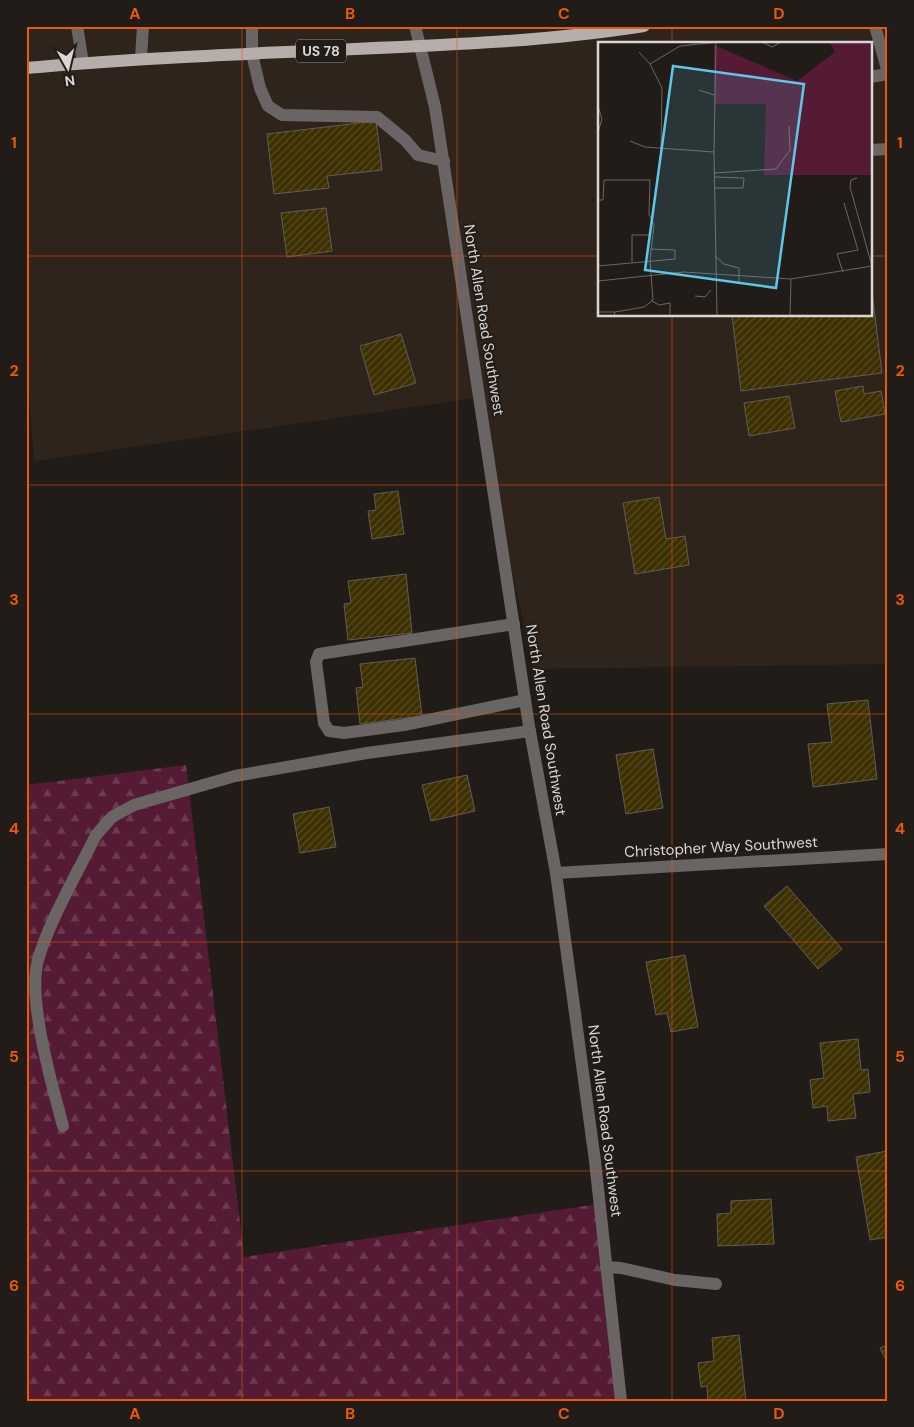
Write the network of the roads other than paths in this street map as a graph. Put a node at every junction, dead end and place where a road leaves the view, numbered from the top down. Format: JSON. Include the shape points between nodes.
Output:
{"nodes":[{"id":1,"x":78,"y":26,"type":"edge"},
{"id":2,"x":143,"y":26,"type":"edge"},
{"id":3,"x":252,"y":26,"type":"edge"},
{"id":4,"x":415,"y":26,"type":"edge"},
{"id":5,"x":644,"y":26,"type":"edge"},
{"id":6,"x":875,"y":26,"type":"edge"},
{"id":7,"x":629,"y":27,"type":"edge"},
{"id":8,"x":421,"y":46,"type":"junction"},
{"id":9,"x":252,"y":54,"type":"junction"},
{"id":10,"x":140,"y":58,"type":"junction"},
{"id":11,"x":83,"y":63,"type":"junction"},
{"id":12,"x":26,"y":68,"type":"edge"},
{"id":13,"x":888,"y":73,"type":"edge"},
{"id":14,"x":872,"y":77,"type":"edge"},
{"id":15,"x":888,"y":149,"type":"edge"},
{"id":16,"x":872,"y":150,"type":"edge"},
{"id":17,"x":444,"y":161,"type":"junction"},
{"id":18,"x":514,"y":624,"type":"junction"},
{"id":19,"x":525,"y":700,"type":"junction"},
{"id":20,"x":530,"y":731,"type":"junction"},
{"id":21,"x":888,"y":854,"type":"edge"},
{"id":22,"x":556,"y":872,"type":"junction"},
{"id":23,"x":63,"y":1126,"type":"dead end"},
{"id":24,"x":606,"y":1267,"type":"junction"},
{"id":25,"x":716,"y":1284,"type":"dead end"},
{"id":26,"x":621,"y":1401,"type":"edge"}],
"edges":[{"from":1,"to":11,"type":"street"},
{"from":2,"to":10,"type":"street"},
{"from":3,"to":9,"type":"street"},
{"from":4,"to":8,"type":"street","name":"North Allen Road Southwest"},
{"from":5,"to":7,"type":"main road","number":"US 78"},
{"from":6,"to":13,"type":"street"},
{"from":7,"to":8,"type":"main road","number":"US 78","via":[[532,39]]},
{"from":8,"to":9,"type":"main road","number":"US 78"},
{"from":8,"to":17,"type":"street","name":"North Allen Road Southwest","via":[[436,107]]},
{"from":9,"to":10,"type":"main road","number":"US 78"},
{"from":9,"to":17,"type":"street","via":[[268,106],[282,116],[378,117],[418,155]]},
{"from":10,"to":11,"type":"main road","number":"US 78"},
{"from":11,"to":12,"type":"main road","number":"US 78"},
{"from":13,"to":14,"type":"street"},
{"from":15,"to":16,"type":"street"},
{"from":17,"to":18,"type":"street","name":"North Allen Road Southwest"},
{"from":18,"to":19,"type":"street","name":"North Allen Road Southwest"},
{"from":18,"to":19,"type":"street","via":[[319,654],[316,662],[324,723],[329,730],[344,733],[404,725]]},
{"from":19,"to":20,"type":"street","name":"North Allen Road Southwest"},
{"from":20,"to":22,"type":"street","name":"North Allen Road Southwest"},
{"from":20,"to":23,"type":"street","via":[[367,753],[235,776],[134,805],[112,818],[96,834],[37,961],[36,993],[41,1034]]},
{"from":21,"to":22,"type":"street","name":"Christopher Way Southwest"},
{"from":22,"to":24,"type":"street","name":"North Allen Road Southwest","via":[[595,1160]]},
{"from":24,"to":25,"type":"street"},
{"from":24,"to":26,"type":"street","name":"North Allen Road Southwest"}]}
